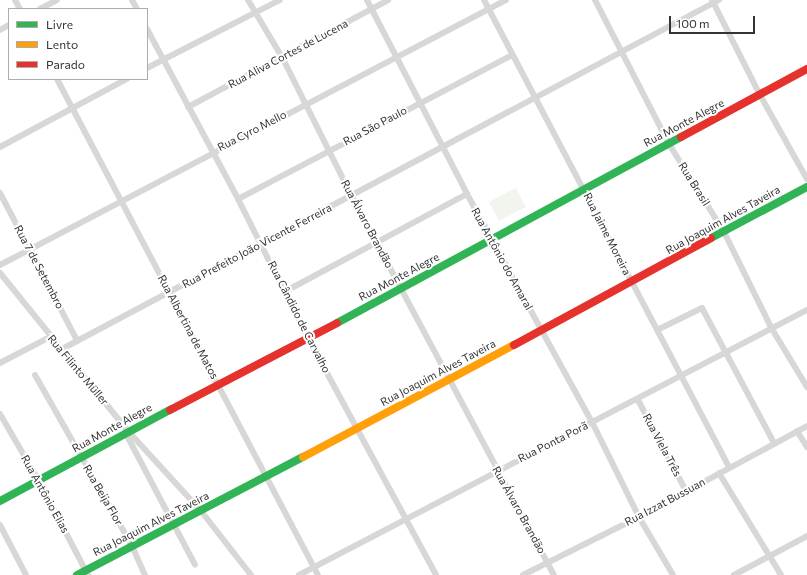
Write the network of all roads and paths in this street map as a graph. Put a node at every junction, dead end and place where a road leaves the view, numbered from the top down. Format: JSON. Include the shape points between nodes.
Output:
{"nodes":[{"id":1,"x":57,"y":0,"type":"edge"},
{"id":2,"x":248,"y":0,"type":"edge"},
{"id":3,"x":280,"y":0,"type":"edge"},
{"id":4,"x":368,"y":0,"type":"edge"},
{"id":5,"x":388,"y":0,"type":"edge"},
{"id":6,"x":484,"y":0,"type":"edge"},
{"id":7,"x":506,"y":0,"type":"edge"},
{"id":8,"x":595,"y":0,"type":"edge"},
{"id":9,"x":715,"y":1,"type":"edge"},
{"id":10,"x":42,"y":8,"type":"edge"},
{"id":11,"x":372,"y":8,"type":"junction"},
{"id":12,"x":489,"y":9,"type":"junction"},
{"id":13,"x":255,"y":13,"type":"junction"},
{"id":14,"x":148,"y":32,"type":"edge"},
{"id":15,"x":620,"y":52,"type":"junction"},
{"id":16,"x":512,"y":55,"type":"junction"},
{"id":17,"x":282,"y":57,"type":"junction"},
{"id":18,"x":397,"y":57,"type":"junction"},
{"id":19,"x":163,"y":60,"type":"junction"},
{"id":20,"x":148,"y":68,"type":"edge"},
{"id":21,"x":807,"y":69,"type":"edge"},
{"id":22,"x":58,"y":80,"type":"edge"},
{"id":23,"x":125,"y":80,"type":"edge"},
{"id":24,"x":760,"y":95,"type":"junction"},
{"id":25,"x":535,"y":98,"type":"junction"},
{"id":26,"x":421,"y":102,"type":"junction"},
{"id":27,"x":304,"y":105,"type":"junction"},
{"id":28,"x":73,"y":108,"type":"junction"},
{"id":29,"x":188,"y":108,"type":"junction"},
{"id":30,"x":669,"y":144,"type":"junction"},
{"id":31,"x":444,"y":146,"type":"junction"},
{"id":32,"x":0,"y":147,"type":"edge"},
{"id":33,"x":329,"y":150,"type":"junction"},
{"id":34,"x":212,"y":152,"type":"junction"},
{"id":35,"x":807,"y":179,"type":"edge"},
{"id":36,"x":807,"y":187,"type":"edge"},
{"id":37,"x":584,"y":189,"type":"junction"},
{"id":38,"x":0,"y":193,"type":"edge"},
{"id":39,"x":467,"y":194,"type":"junction"},
{"id":40,"x":351,"y":196,"type":"junction"},
{"id":41,"x":238,"y":198,"type":"junction"},
{"id":42,"x":122,"y":201,"type":"junction"},
{"id":43,"x":724,"y":232,"type":"junction"},
{"id":44,"x":492,"y":239,"type":"junction"},
{"id":45,"x":378,"y":242,"type":"junction"},
{"id":46,"x":261,"y":244,"type":"junction"},
{"id":47,"x":30,"y":249,"type":"junction"},
{"id":48,"x":0,"y":265,"type":"edge"},
{"id":49,"x":0,"y":273,"type":"edge"},
{"id":50,"x":632,"y":282,"type":"junction"},
{"id":51,"x":401,"y":288,"type":"junction"},
{"id":52,"x":286,"y":291,"type":"junction"},
{"id":53,"x":169,"y":292,"type":"junction"},
{"id":54,"x":807,"y":310,"type":"edge"},
{"id":55,"x":541,"y":330,"type":"junction"},
{"id":56,"x":657,"y":330,"type":"junction"},
{"id":57,"x":772,"y":330,"type":"junction"},
{"id":58,"x":50,"y":337,"type":"junction"},
{"id":59,"x":308,"y":338,"type":"junction"},
{"id":60,"x":77,"y":340,"type":"junction"},
{"id":61,"x":62,"y":349,"type":"junction"},
{"id":62,"x":726,"y":353,"type":"junction"},
{"id":63,"x":0,"y":363,"type":"edge"},
{"id":64,"x":35,"y":375,"type":"dead end"},
{"id":65,"x":682,"y":376,"type":"junction"},
{"id":66,"x":449,"y":379,"type":"junction"},
{"id":67,"x":219,"y":386,"type":"junction"},
{"id":68,"x":807,"y":387,"type":"edge"},
{"id":69,"x":638,"y":400,"type":"junction"},
{"id":70,"x":0,"y":414,"type":"edge"},
{"id":71,"x":592,"y":422,"type":"junction"},
{"id":72,"x":807,"y":426,"type":"edge"},
{"id":73,"x":359,"y":428,"type":"junction"},
{"id":74,"x":127,"y":432,"type":"junction"},
{"id":75,"x":797,"y":432,"type":"junction"},
{"id":76,"x":774,"y":443,"type":"junction"},
{"id":77,"x":807,"y":447,"type":"edge"},
{"id":78,"x":81,"y":458,"type":"junction"},
{"id":79,"x":729,"y":467,"type":"junction"},
{"id":80,"x":497,"y":470,"type":"junction"},
{"id":81,"x":718,"y":473,"type":"junction"},
{"id":82,"x":267,"y":477,"type":"junction"},
{"id":83,"x":39,"y":481,"type":"junction"},
{"id":84,"x":686,"y":491,"type":"junction"},
{"id":85,"x":0,"y":501,"type":"edge"},
{"id":86,"x":201,"y":511,"type":"junction"},
{"id":87,"x":639,"y":517,"type":"junction"},
{"id":88,"x":405,"y":519,"type":"junction"},
{"id":89,"x":174,"y":524,"type":"junction"},
{"id":90,"x":0,"y":525,"type":"edge"},
{"id":91,"x":807,"y":536,"type":"edge"},
{"id":92,"x":132,"y":546,"type":"junction"},
{"id":93,"x":771,"y":555,"type":"junction"},
{"id":94,"x":548,"y":562,"type":"junction"},
{"id":95,"x":195,"y":565,"type":"dead end"},
{"id":96,"x":314,"y":567,"type":"junction"},
{"id":97,"x":87,"y":573,"type":"edge"},
{"id":98,"x":26,"y":575,"type":"edge"},
{"id":99,"x":77,"y":575,"type":"edge"},
{"id":100,"x":145,"y":575,"type":"edge"},
{"id":101,"x":251,"y":575,"type":"edge"},
{"id":102,"x":299,"y":575,"type":"edge"},
{"id":103,"x":318,"y":575,"type":"edge"},
{"id":104,"x":436,"y":575,"type":"edge"},
{"id":105,"x":523,"y":575,"type":"edge"},
{"id":106,"x":554,"y":575,"type":"edge"},
{"id":107,"x":673,"y":575,"type":"edge"},
{"id":108,"x":734,"y":575,"type":"edge"},
{"id":109,"x":781,"y":575,"type":"edge"}],
"edges":[{"from":1,"to":10,"type":"street"},
{"from":2,"to":13,"type":"street","name":"Rua Álvaro Brandão"},
{"from":3,"to":13,"type":"street"},
{"from":4,"to":11,"type":"street","name":"Rua Antônio do Amaral"},
{"from":5,"to":11,"type":"street","name":"Rua Aliva Cortes de Lucena"},
{"from":6,"to":12,"type":"street","name":"Rua Jaime Moreira"},
{"from":7,"to":12,"type":"street","name":"Rua Cyro Mello"},
{"from":8,"to":15,"type":"street","name":"Rua Brasil"},
{"from":9,"to":15,"type":"street","name":"Rua Prefeito João Vicente Ferreira"},
{"from":9,"to":24,"type":"street"},
{"from":11,"to":17,"type":"street","name":"Rua Aliva Cortes de Lucena"},
{"from":11,"to":18,"type":"street","name":"Rua Antônio do Amaral"},
{"from":12,"to":16,"type":"street","name":"Rua Jaime Moreira"},
{"from":12,"to":18,"type":"street","name":"Rua Cyro Mello"},
{"from":13,"to":17,"type":"street","name":"Rua Álvaro Brandão"},
{"from":13,"to":19,"type":"street"},
{"from":14,"to":19,"type":"street","name":"Rua Cândido de Carvalho"},
{"from":15,"to":25,"type":"street","name":"Rua Prefeito João Vicente Ferreira"},
{"from":15,"to":30,"type":"street","name":"Rua Brasil"},
{"from":16,"to":25,"type":"street","name":"Rua Jaime Moreira"},
{"from":16,"to":26,"type":"street","name":"Rua São Paulo"},
{"from":17,"to":27,"type":"street","name":"Rua Álvaro Brandão"},
{"from":17,"to":29,"type":"street","name":"Rua Aliva Cortes de Lucena"},
{"from":18,"to":26,"type":"street","name":"Rua Antônio do Amaral"},
{"from":18,"to":27,"type":"street","name":"Rua Cyro Mello"},
{"from":19,"to":20,"type":"street"},
{"from":19,"to":29,"type":"street","name":"Rua Cândido de Carvalho"},
{"from":21,"to":24,"type":"street","name":"Rua Monte Alegre"},
{"from":22,"to":28,"type":"street","name":"Rua Albertina de Matos"},
{"from":23,"to":28,"type":"street"},
{"from":24,"to":30,"type":"street","name":"Rua Monte Alegre"},
{"from":24,"to":35,"type":"street"},
{"from":25,"to":31,"type":"street","name":"Rua Prefeito João Vicente Ferreira"},
{"from":25,"to":37,"type":"street","name":"Rua Jaime Moreira"},
{"from":26,"to":31,"type":"street","name":"Rua Antônio do Amaral"},
{"from":26,"to":33,"type":"street","name":"Rua São Paulo"},
{"from":27,"to":33,"type":"street","name":"Rua Álvaro Brandão"},
{"from":27,"to":34,"type":"street","name":"Rua Cyro Mello"},
{"from":28,"to":32,"type":"street"},
{"from":28,"to":42,"type":"street","name":"Rua Albertina de Matos"},
{"from":29,"to":34,"type":"street","name":"Rua Cândido de Carvalho"},
{"from":30,"to":37,"type":"street","name":"Rua Monte Alegre"},
{"from":30,"to":43,"type":"street","name":"Rua Brasil"},
{"from":31,"to":39,"type":"street","name":"Rua Antônio do Amaral"},
{"from":31,"to":40,"type":"street","name":"Rua Prefeito João Vicente Ferreira"},
{"from":33,"to":40,"type":"street","name":"Rua Álvaro Brandão"},
{"from":33,"to":41,"type":"street","name":"Rua São Paulo"},
{"from":34,"to":41,"type":"street","name":"Rua Cândido de Carvalho"},
{"from":34,"to":42,"type":"street","name":"Rua Cyro Mello"},
{"from":36,"to":43,"type":"street","name":"Rua Joaquim Alves Taveira"},
{"from":37,"to":44,"type":"street","name":"Rua Monte Alegre"},
{"from":37,"to":50,"type":"street","name":"Rua Jaime Moreira"},
{"from":38,"to":47,"type":"street","name":"Rua 7 de Setembro"},
{"from":39,"to":44,"type":"street","name":"Rua Antônio do Amaral"},
{"from":39,"to":45,"type":"street"},
{"from":40,"to":45,"type":"street","name":"Rua Álvaro Brandão"},
{"from":40,"to":46,"type":"street","name":"Rua Prefeito João Vicente Ferreira"},
{"from":41,"to":46,"type":"street","name":"Rua Cândido de Carvalho"},
{"from":42,"to":47,"type":"street","name":"Rua Cyro Mello"},
{"from":42,"to":53,"type":"street","name":"Rua Albertina de Matos"},
{"from":43,"to":50,"type":"street","name":"Rua Joaquim Alves Taveira"},
{"from":43,"to":57,"type":"street","name":"Rua Brasil"},
{"from":44,"to":51,"type":"street","name":"Rua Monte Alegre"},
{"from":44,"to":55,"type":"street","name":"Rua Antônio do Amaral"},
{"from":45,"to":51,"type":"street","name":"Rua Álvaro Brandão"},
{"from":45,"to":52,"type":"street"},
{"from":46,"to":52,"type":"street","name":"Rua Cândido de Carvalho"},
{"from":46,"to":53,"type":"street","name":"Rua Prefeito João Vicente Ferreira"},
{"from":47,"to":48,"type":"street","name":"Rua Cyro Mello"},
{"from":47,"to":60,"type":"street","name":"Rua 7 de Setembro"},
{"from":49,"to":58,"type":"street","name":"Rua Filinto Müller"},
{"from":50,"to":55,"type":"street","name":"Rua Joaquim Alves Taveira"},
{"from":50,"to":56,"type":"street","name":"Rua Jaime Moreira"},
{"from":51,"to":59,"type":"street","name":"Rua Monte Alegre"},
{"from":51,"to":66,"type":"street","name":"Rua Álvaro Brandão"},
{"from":52,"to":59,"type":"street","name":"Rua Cândido de Carvalho"},
{"from":53,"to":60,"type":"street","name":"Rua Prefeito João Vicente Ferreira"},
{"from":53,"to":67,"type":"street","name":"Rua Albertina de Matos"},
{"from":54,"to":57,"type":"street","name":"Rua Ponta Porã"},
{"from":55,"to":66,"type":"street","name":"Rua Joaquim Alves Taveira"},
{"from":55,"to":71,"type":"street","name":"Rua Antônio do Amaral"},
{"from":56,"to":62,"type":"street","via":[[702,308]]},
{"from":56,"to":65,"type":"street","name":"Rua Jaime Moreira"},
{"from":57,"to":62,"type":"street","name":"Rua Ponta Porã"},
{"from":57,"to":68,"type":"street","name":"Rua Brasil"},
{"from":58,"to":61,"type":"street","name":"Rua Filinto Müller"},
{"from":58,"to":63,"type":"street"},
{"from":59,"to":67,"type":"street","name":"Rua Monte Alegre"},
{"from":59,"to":73,"type":"street","name":"Rua Cândido de Carvalho"},
{"from":60,"to":61,"type":"street","name":"Rua Prefeito João Vicente Ferreira"},
{"from":61,"to":74,"type":"street","name":"Rua Filinto Müller"},
{"from":62,"to":65,"type":"street","name":"Rua Ponta Porã"},
{"from":62,"to":76,"type":"street"},
{"from":64,"to":78,"type":"street","name":"Rua Beija Flor"},
{"from":65,"to":69,"type":"street","name":"Rua Ponta Porã"},
{"from":65,"to":79,"type":"street","name":"Rua Jaime Moreira"},
{"from":66,"to":73,"type":"street","name":"Rua Joaquim Alves Taveira"},
{"from":66,"to":80,"type":"street","name":"Rua Álvaro Brandão"},
{"from":67,"to":74,"type":"street","name":"Rua Monte Alegre"},
{"from":67,"to":82,"type":"street","name":"Rua Albertina de Matos"},
{"from":69,"to":71,"type":"street","name":"Rua Ponta Porã"},
{"from":69,"to":84,"type":"street","name":"Rua Viela Três"},
{"from":70,"to":83,"type":"street","name":"Rua Antônio Elias"},
{"from":71,"to":80,"type":"street","name":"Rua Ponta Porã"},
{"from":71,"to":87,"type":"street","name":"Rua Antônio do Amaral"},
{"from":72,"to":75,"type":"street","name":"Rua Izzat Bussuan"},
{"from":73,"to":82,"type":"street","name":"Rua Joaquim Alves Taveira"},
{"from":73,"to":88,"type":"street","name":"Rua Cândido de Carvalho"},
{"from":74,"to":78,"type":"street","name":"Rua Monte Alegre"},
{"from":74,"to":86,"type":"street","name":"Rua Filinto Müller"},
{"from":74,"to":89,"type":"street"},
{"from":75,"to":76,"type":"street","name":"Rua Izzat Bussuan"},
{"from":75,"to":77,"type":"street"},
{"from":76,"to":79,"type":"street","name":"Rua Izzat Bussuan"},
{"from":78,"to":83,"type":"street","name":"Rua Monte Alegre"},
{"from":78,"to":92,"type":"street","name":"Rua Beija Flor"},
{"from":79,"to":81,"type":"street","name":"Rua Izzat Bussuan"},
{"from":80,"to":88,"type":"street","name":"Rua Ponta Porã"},
{"from":80,"to":94,"type":"street","name":"Rua Álvaro Brandão"},
{"from":81,"to":84,"type":"street","name":"Rua Izzat Bussuan"},
{"from":81,"to":93,"type":"street"},
{"from":82,"to":86,"type":"street","name":"Rua Joaquim Alves Taveira"},
{"from":82,"to":96,"type":"street","name":"Rua Albertina de Matos"},
{"from":83,"to":85,"type":"street","name":"Rua Monte Alegre"},
{"from":83,"to":97,"type":"street","name":"Rua Antônio Elias"},
{"from":84,"to":87,"type":"street","name":"Rua Izzat Bussuan"},
{"from":86,"to":89,"type":"street","name":"Rua Joaquim Alves Taveira"},
{"from":86,"to":101,"type":"street","name":"Rua Filinto Müller"},
{"from":87,"to":94,"type":"street","name":"Rua Izzat Bussuan"},
{"from":87,"to":107,"type":"street","name":"Rua Antônio do Amaral"},
{"from":88,"to":96,"type":"street","name":"Rua Ponta Porã"},
{"from":88,"to":104,"type":"street","name":"Rua Cândido de Carvalho"},
{"from":89,"to":92,"type":"street","name":"Rua Joaquim Alves Taveira"},
{"from":89,"to":95,"type":"street"},
{"from":90,"to":98,"type":"street"},
{"from":91,"to":93,"type":"street"},
{"from":92,"to":97,"type":"street","name":"Rua Joaquim Alves Taveira"},
{"from":92,"to":100,"type":"street","name":"Rua Beija Flor"},
{"from":93,"to":108,"type":"street"},
{"from":93,"to":109,"type":"street"},
{"from":94,"to":105,"type":"street","name":"Rua Izzat Bussuan"},
{"from":94,"to":106,"type":"street","name":"Rua Álvaro Brandão"},
{"from":96,"to":102,"type":"street","name":"Rua Ponta Porã"},
{"from":96,"to":103,"type":"street","name":"Rua Albertina de Matos"},
{"from":97,"to":99,"type":"street","name":"Rua Joaquim Alves Taveira"}]}
